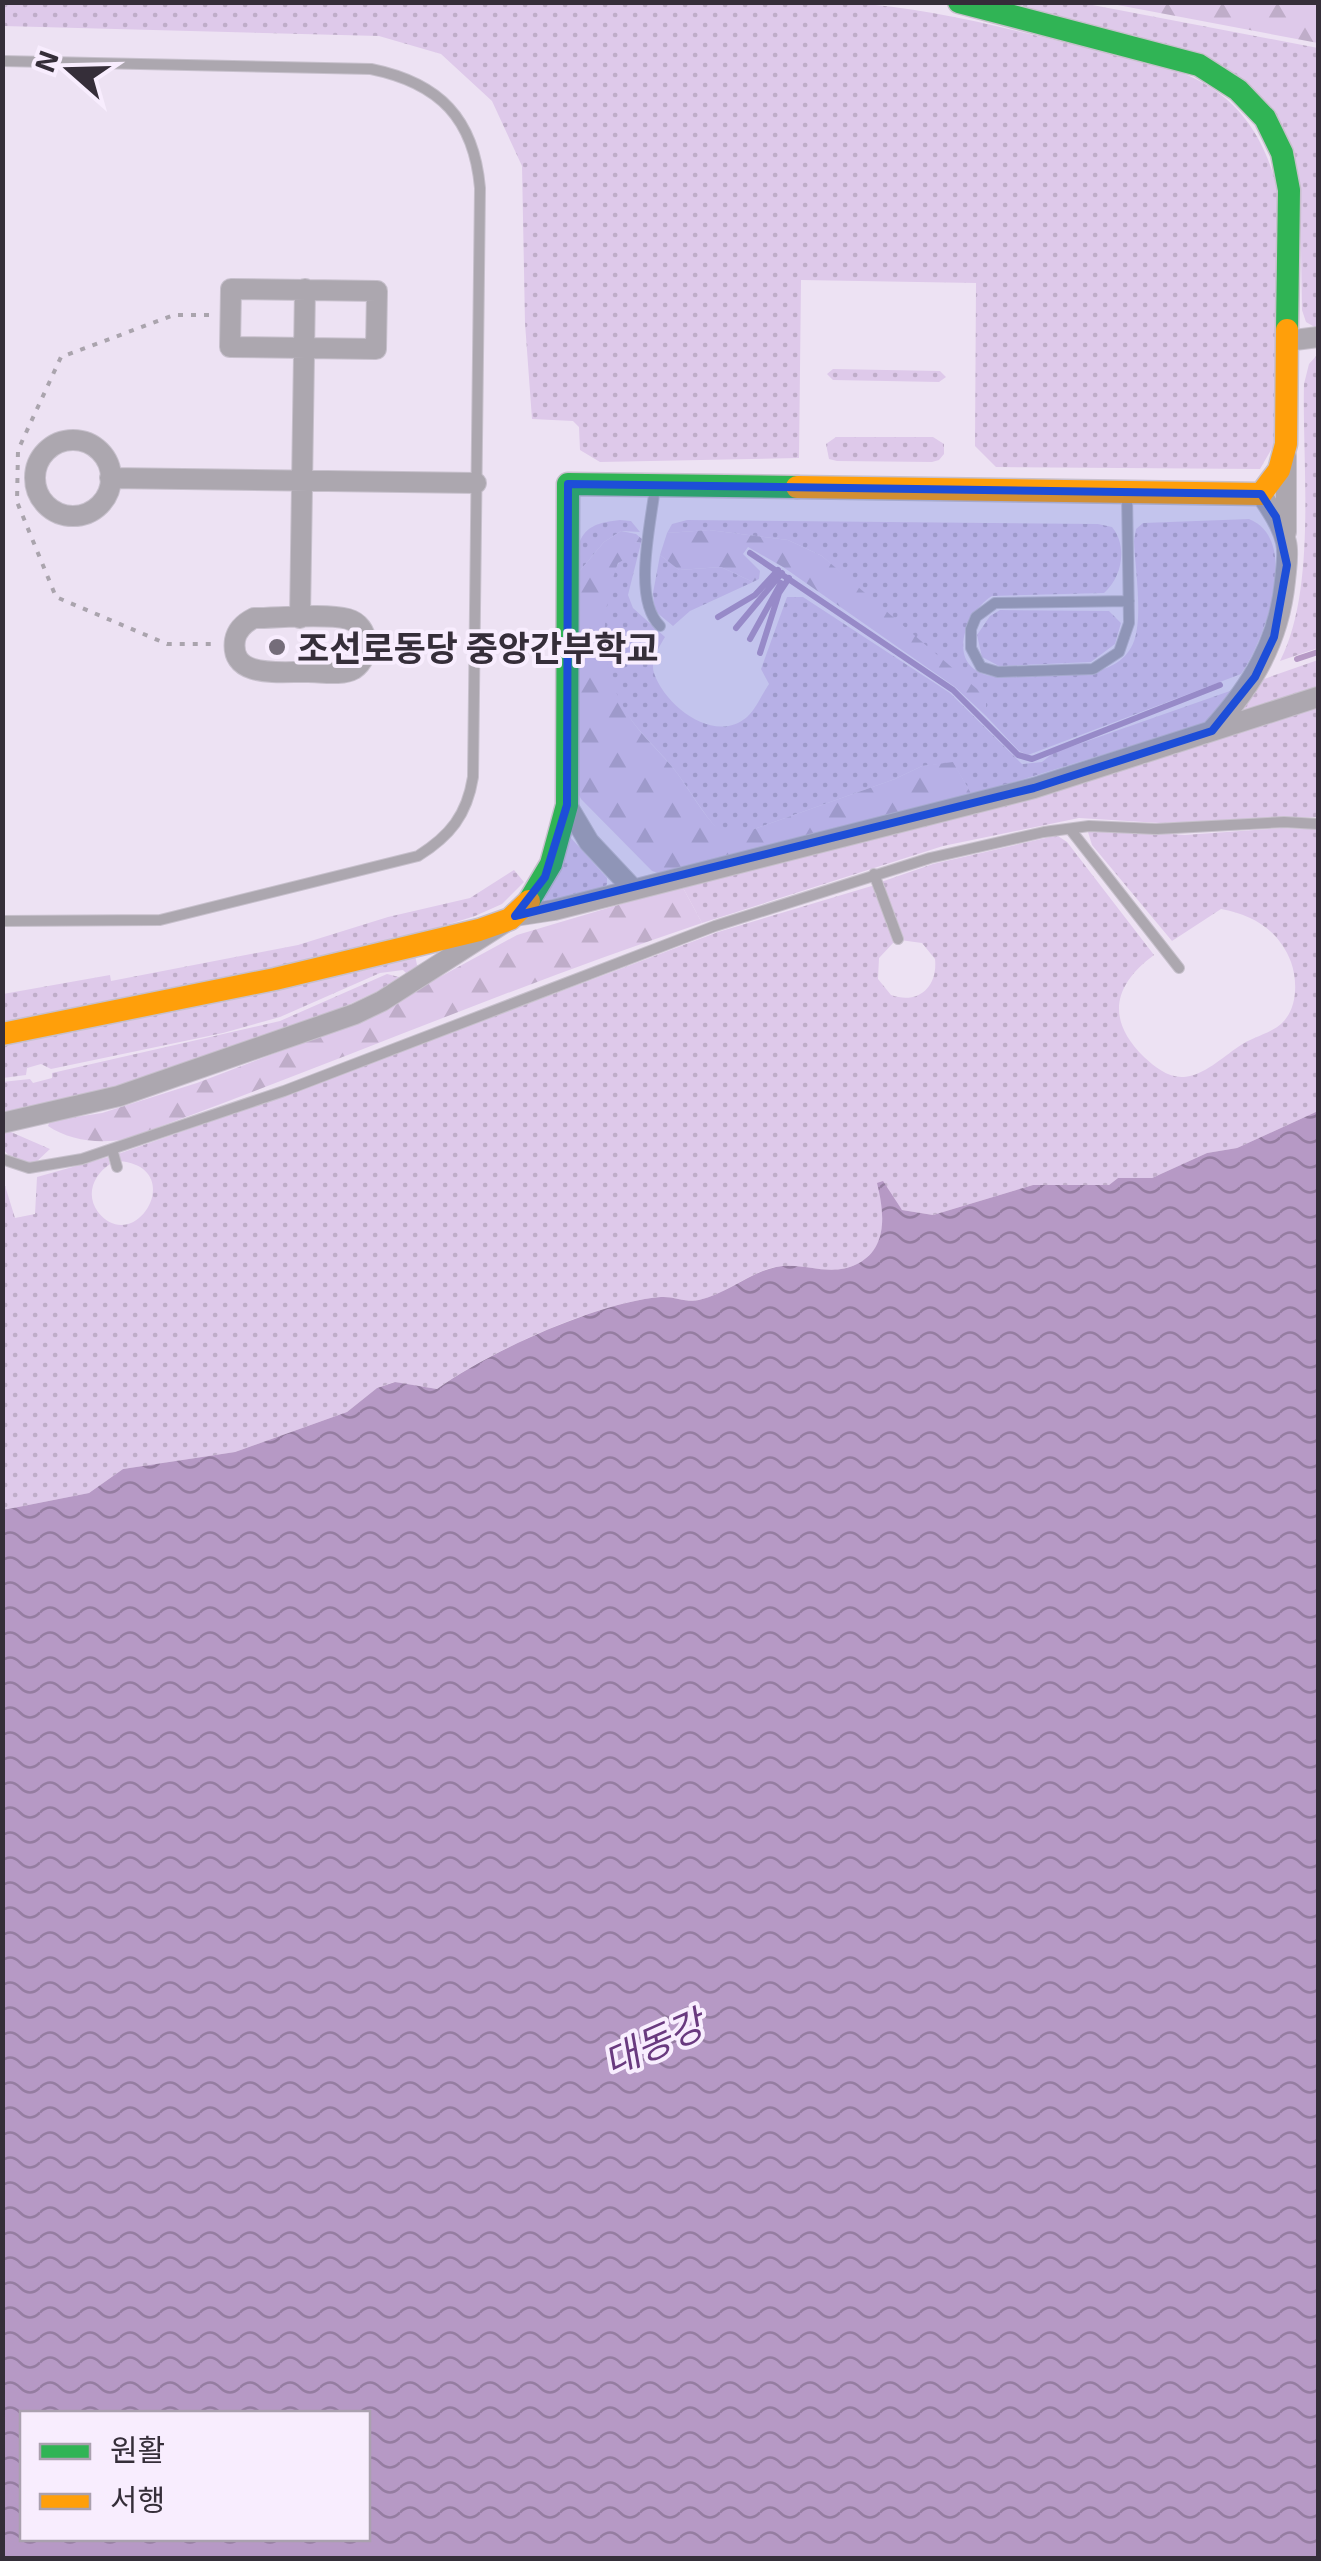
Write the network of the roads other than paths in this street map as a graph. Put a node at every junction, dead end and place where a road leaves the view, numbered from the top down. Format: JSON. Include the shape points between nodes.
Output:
{"nodes":[{"id":1,"x":959,"y":2,"type":"edge"},
{"id":2,"x":2,"y":61,"type":"edge"},
{"id":3,"x":305,"y":289,"type":"junction"},
{"id":4,"x":1318,"y":337,"type":"edge"},
{"id":5,"x":1287,"y":341,"type":"junction"},
{"id":6,"x":304,"y":348,"type":"junction"},
{"id":7,"x":1286,"y":444,"type":"junction"},
{"id":8,"x":110,"y":478,"type":"junction"},
{"id":9,"x":302,"y":480,"type":"junction"},
{"id":10,"x":476,"y":483,"type":"junction"},
{"id":11,"x":655,"y":486,"type":"junction"},
{"id":12,"x":1128,"y":492,"type":"junction"},
{"id":13,"x":1261,"y":494,"type":"junction"},
{"id":14,"x":1286,"y":543,"type":"junction"},
{"id":15,"x":1128,"y":601,"type":"junction"},
{"id":16,"x":300,"y":618,"type":"junction"},
{"id":17,"x":660,"y":626,"type":"dead end"},
{"id":18,"x":1318,"y":696,"type":"edge"},
{"id":19,"x":1212,"y":731,"type":"junction"},
{"id":20,"x":567,"y":805,"type":"junction"},
{"id":21,"x":1318,"y":824,"type":"edge"},
{"id":22,"x":1070,"y":829,"type":"junction"},
{"id":23,"x":874,"y":874,"type":"junction"},
{"id":24,"x":634,"y":890,"type":"junction"},
{"id":25,"x":515,"y":916,"type":"junction"},
{"id":26,"x":2,"y":921,"type":"edge"},
{"id":27,"x":898,"y":940,"type":"dead end"},
{"id":28,"x":1178,"y":968,"type":"dead end"},
{"id":29,"x":2,"y":1034,"type":"edge"},
{"id":30,"x":2,"y":1122,"type":"edge"},
{"id":31,"x":112,"y":1149,"type":"junction"},
{"id":32,"x":2,"y":1159,"type":"edge"},
{"id":33,"x":117,"y":1167,"type":"dead end"}],
"edges":[{"from":1,"to":5,"type":"street","via":[[1199,65],[1238,90],[1265,118],[1282,153],[1289,190]]},
{"from":2,"to":10,"type":"lane","via":[[372,69],[424,86],[449,106],[467,131],[480,188]]},
{"from":3,"to":6,"type":"street"},
{"from":3,"to":6,"type":"street","via":[[377,290],[377,310],[376,349]]},
{"from":3,"to":6,"type":"street","via":[[231,288],[230,347]]},
{"from":4,"to":5,"type":"street"},
{"from":5,"to":7,"type":"street"},
{"from":6,"to":9,"type":"street"},
{"from":7,"to":13,"type":"street","via":[[1279,470]]},
{"from":7,"to":14,"type":"street"},
{"from":8,"to":8,"type":"street","via":[[100,451],[77,440],[53,445],[26,477],[50,509],[74,516],[97,508]]},
{"from":8,"to":9,"type":"street"},
{"from":9,"to":10,"type":"street"},
{"from":9,"to":16,"type":"street"},
{"from":10,"to":26,"type":"lane","via":[[473,777],[469,801],[442,841],[418,856],[160,920]]},
{"from":11,"to":12,"type":"street"},
{"from":11,"to":17,"type":"lane","via":[[646,601]]},
{"from":11,"to":20,"type":"street","via":[[568,484]]},
{"from":12,"to":13,"type":"street"},
{"from":12,"to":15,"type":"lane"},
{"from":13,"to":14,"type":"street"},
{"from":14,"to":19,"type":"street","via":[[1274,637],[1255,677]]},
{"from":15,"to":15,"type":"lane","via":[[1119,652],[1093,668],[998,672],[981,667],[971,648],[976,617],[995,603]]},
{"from":16,"to":16,"type":"street","via":[[355,623],[365,637],[365,655],[346,672],[254,671],[240,661],[234,645],[240,628],[254,618]]},
{"from":18,"to":19,"type":"street"},
{"from":19,"to":24,"type":"street","via":[[1034,788]]},
{"from":20,"to":24,"type":"street","via":[[589,842]]},
{"from":20,"to":25,"type":"street","via":[[546,877]]},
{"from":21,"to":22,"type":"lane"},
{"from":22,"to":23,"type":"lane"},
{"from":22,"to":28,"type":"lane"},
{"from":23,"to":27,"type":"lane"},
{"from":23,"to":31,"type":"lane","via":[[715,926],[284,1091]]},
{"from":24,"to":25,"type":"street"},
{"from":25,"to":29,"type":"street","via":[[217,992]]},
{"from":25,"to":30,"type":"street","via":[[356,1014],[119,1096]]},
{"from":31,"to":32,"type":"lane","via":[[29,1168]]},
{"from":31,"to":33,"type":"lane"}]}
